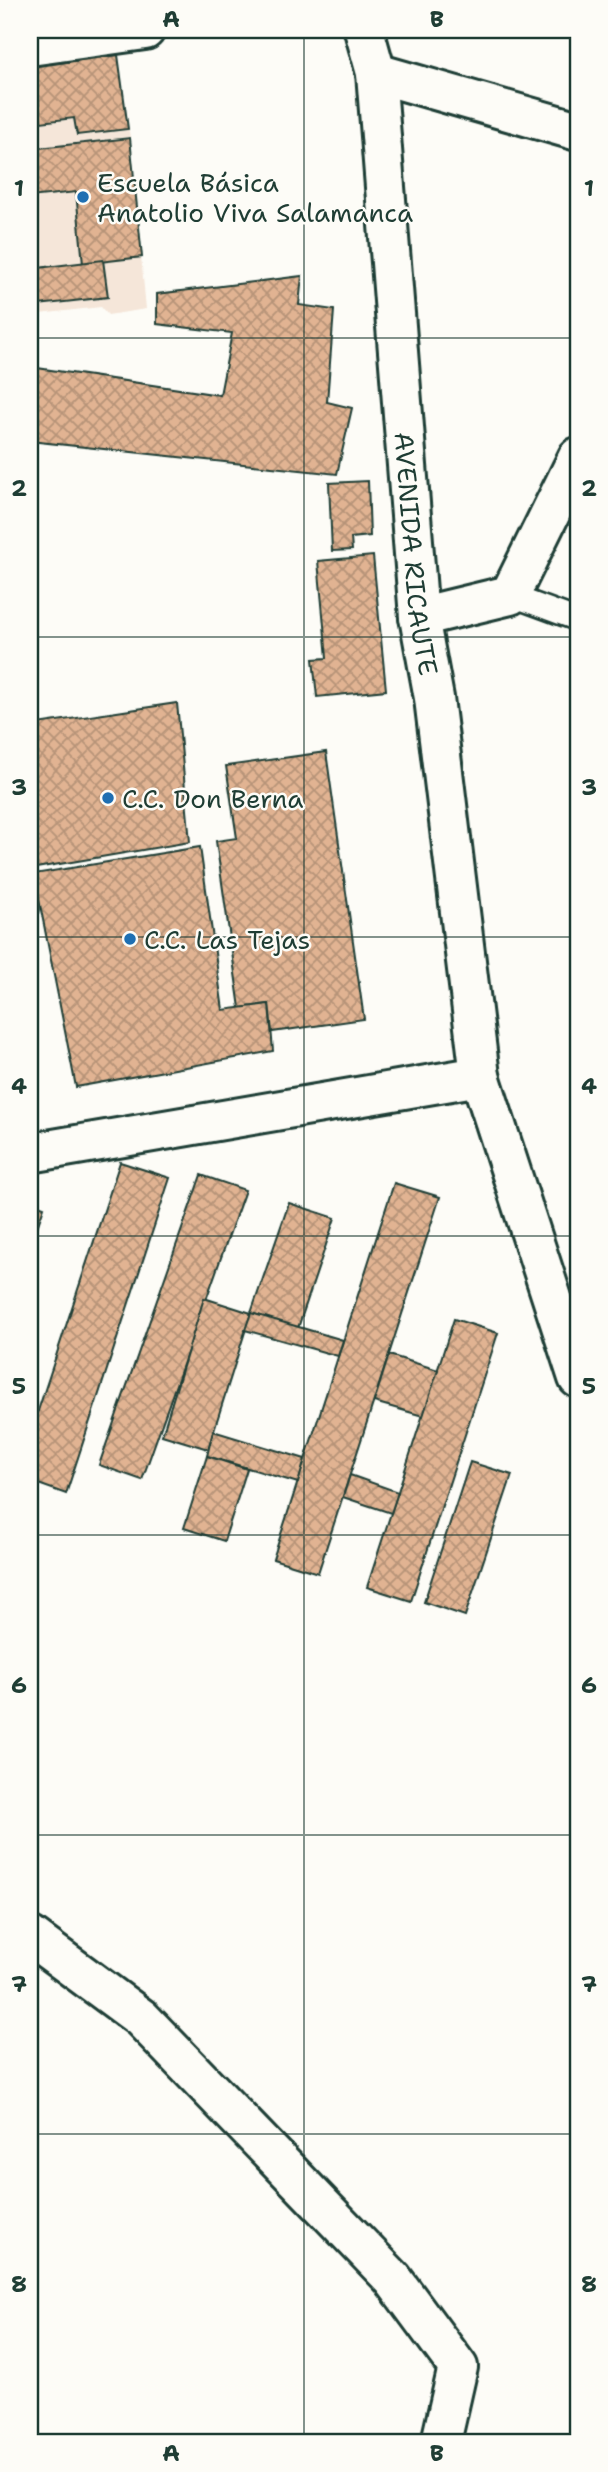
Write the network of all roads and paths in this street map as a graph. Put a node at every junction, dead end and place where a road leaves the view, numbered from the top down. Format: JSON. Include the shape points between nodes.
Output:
{"nodes":[{"id":1,"x":145,"y":30,"type":"edge"},
{"id":2,"x":363,"y":30,"type":"edge"},
{"id":3,"x":30,"y":46,"type":"edge"},
{"id":4,"x":376,"y":73,"type":"junction"},
{"id":5,"x":578,"y":131,"type":"edge"},
{"id":6,"x":578,"y":457,"type":"edge"},
{"id":7,"x":510,"y":595,"type":"junction"},
{"id":8,"x":419,"y":617,"type":"junction"},
{"id":9,"x":578,"y":620,"type":"edge"},
{"id":10,"x":480,"y":1076,"type":"junction"},
{"id":11,"x":30,"y":1153,"type":"edge"},
{"id":12,"x":578,"y":1378,"type":"edge"},
{"id":13,"x":30,"y":1936,"type":"edge"},
{"id":14,"x":441,"y":2442,"type":"edge"}],
"edges":[{"from":1,"to":3,"type":"street"},
{"from":2,"to":4,"type":"street","name":"AVENIDA RICAUTE"},
{"from":4,"to":5,"type":"street"},
{"from":4,"to":8,"type":"street","name":"AVENIDA RICAUTE"},
{"from":6,"to":7,"type":"street"},
{"from":7,"to":8,"type":"street"},
{"from":7,"to":9,"type":"lane"},
{"from":8,"to":10,"type":"street","name":"AVENIDA RICAUTE","via":[[434,698]]},
{"from":10,"to":11,"type":"street"},
{"from":10,"to":12,"type":"street","name":"AVENIDA RICAUTE"},
{"from":13,"to":14,"type":"street","via":[[141,2018],[393,2279],[458,2367]]}]}
